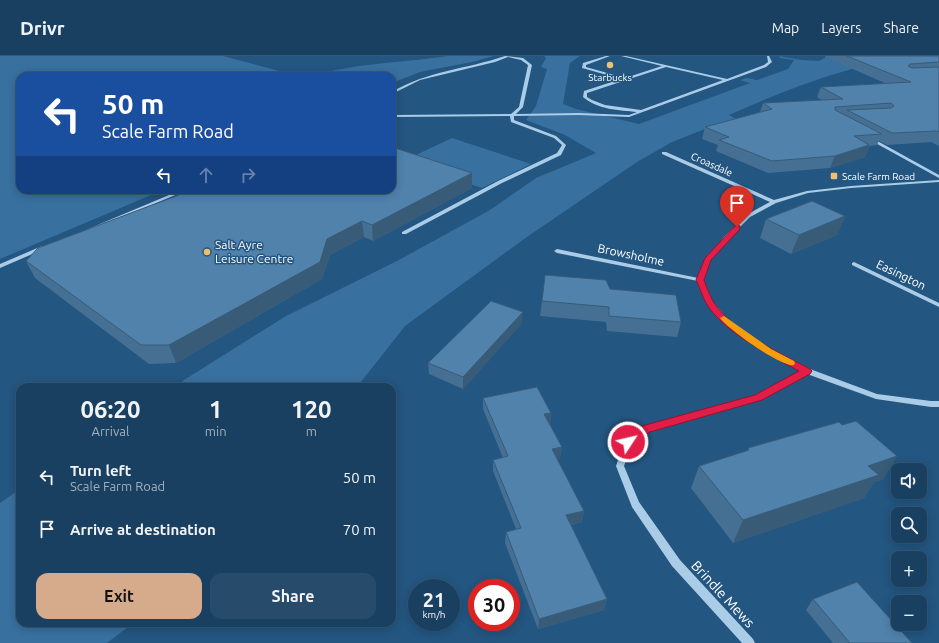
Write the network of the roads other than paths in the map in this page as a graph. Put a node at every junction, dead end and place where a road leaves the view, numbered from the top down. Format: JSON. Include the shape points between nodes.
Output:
{"nodes":[{"id":1,"x":508,"y":56,"type":"edge"},
{"id":2,"x":609,"y":56,"type":"edge"},
{"id":3,"x":622,"y":56,"type":"edge"},
{"id":4,"x":768,"y":56,"type":"edge"},
{"id":5,"x":666,"y":66,"type":"junction"},
{"id":6,"x":624,"y":79,"type":"junction"},
{"id":7,"x":728,"y":80,"type":"junction"},
{"id":8,"x":396,"y":91,"type":"edge"},
{"id":9,"x":642,"y":111,"type":"junction"},
{"id":10,"x":512,"y":115,"type":"junction"},
{"id":11,"x":396,"y":116,"type":"edge"},
{"id":12,"x":869,"y":138,"type":"edge"},
{"id":13,"x":664,"y":153,"type":"dead end"},
{"id":14,"x":939,"y":177,"type":"edge"},
{"id":15,"x":939,"y":181,"type":"edge"},
{"id":16,"x":175,"y":194,"type":"edge"},
{"id":17,"x":774,"y":202,"type":"junction"},
{"id":18,"x":84,"y":231,"type":"edge"},
{"id":19,"x":404,"y":233,"type":"dead end"},
{"id":20,"x":48,"y":246,"type":"edge"},
{"id":21,"x":557,"y":251,"type":"dead end"},
{"id":22,"x":854,"y":264,"type":"dead end"},
{"id":23,"x":2,"y":266,"type":"edge"},
{"id":24,"x":700,"y":280,"type":"junction"},
{"id":25,"x":939,"y":305,"type":"edge"},
{"id":26,"x":807,"y":371,"type":"junction"},
{"id":27,"x":939,"y":404,"type":"edge"},
{"id":28,"x":749,"y":643,"type":"edge"}],
"edges":[{"from":1,"to":8,"type":"street","via":[[417,80]]},
{"from":1,"to":10,"type":"street","via":[[522,59],[530,65],[521,107]]},
{"from":2,"to":6,"type":"street","via":[[590,61],[584,64],[584,68]]},
{"from":3,"to":5,"type":"street"},
{"from":4,"to":7,"type":"street","via":[[768,64]]},
{"from":5,"to":6,"type":"street"},
{"from":5,"to":7,"type":"street"},
{"from":6,"to":9,"type":"street","via":[[585,92],[585,97],[589,101],[605,106]]},
{"from":7,"to":9,"type":"street"},
{"from":9,"to":10,"type":"street","via":[[629,116]]},
{"from":10,"to":11,"type":"street"},
{"from":10,"to":19,"type":"street","via":[[512,121],[555,137],[564,145],[559,154]]},
{"from":12,"to":14,"type":"street"},
{"from":13,"to":17,"type":"street","name":"Croasdale"},
{"from":15,"to":17,"type":"street","via":[[807,192]]},
{"from":16,"to":18,"type":"street"},
{"from":17,"to":24,"type":"street","via":[[748,216],[726,238],[708,260]]},
{"from":20,"to":23,"type":"street"},
{"from":21,"to":24,"type":"street","name":"Browsholme"},
{"from":22,"to":25,"type":"street","name":"Easington"},
{"from":24,"to":26,"type":"street","via":[[710,303],[730,326],[768,351]]},
{"from":26,"to":27,"type":"street","via":[[876,396]]},
{"from":26,"to":28,"type":"street","name":"Brindle Mews","via":[[758,397],[646,429],[628,442],[620,466],[635,504],[676,563]]}]}
